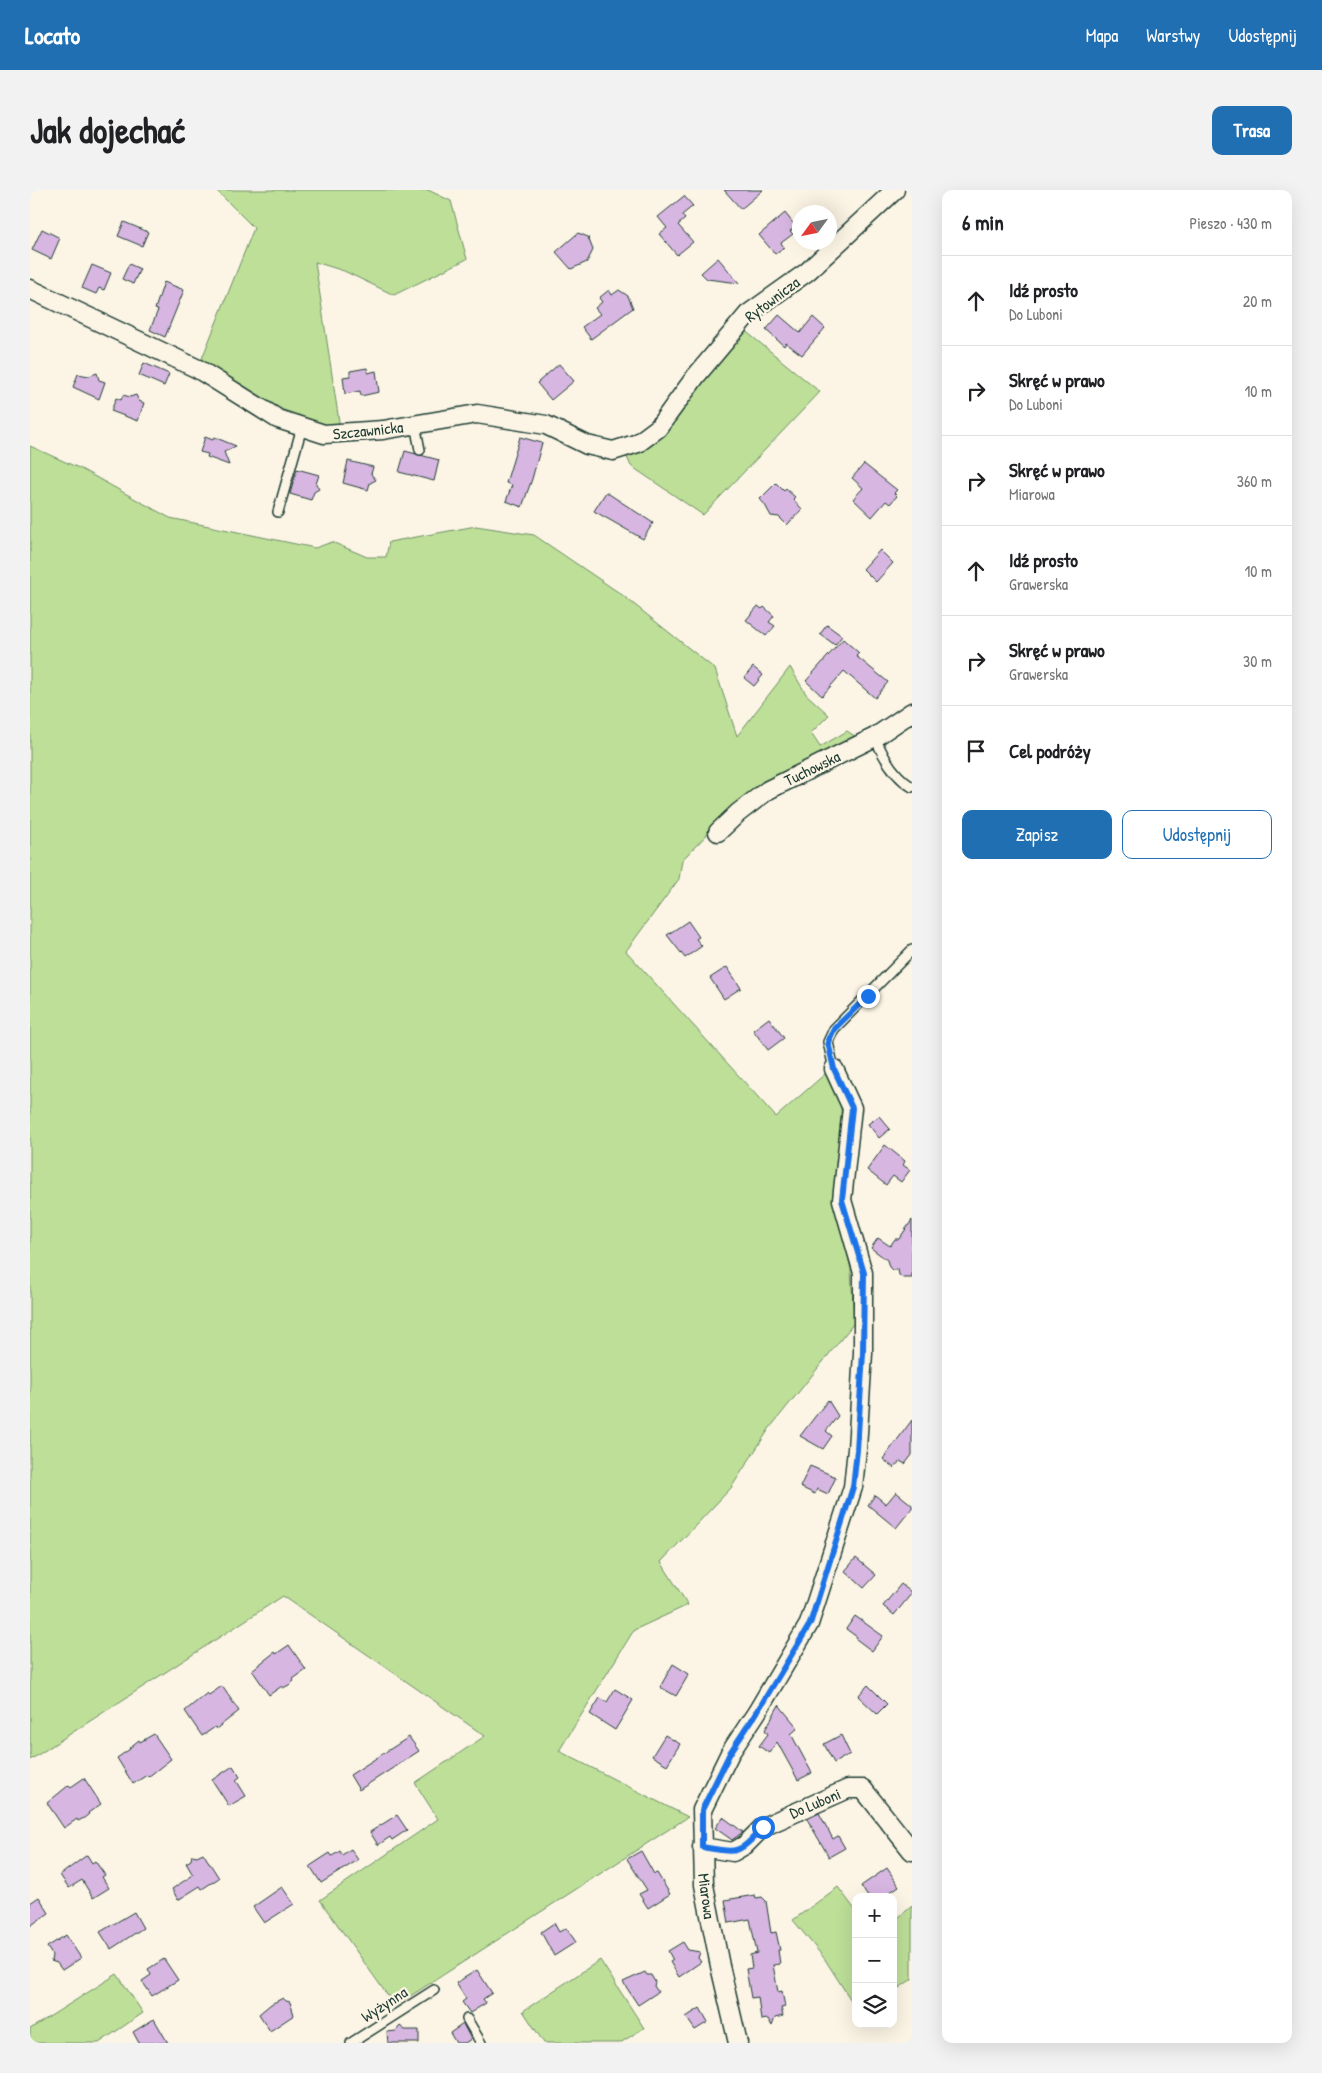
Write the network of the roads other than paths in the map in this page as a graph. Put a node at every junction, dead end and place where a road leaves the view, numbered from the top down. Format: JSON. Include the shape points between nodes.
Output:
{"nodes":[{"id":1,"x":895,"y":190,"type":"edge"},
{"id":2,"x":30,"y":290,"type":"edge"},
{"id":3,"x":415,"y":424,"type":"junction"},
{"id":4,"x":302,"y":427,"type":"junction"},
{"id":5,"x":420,"y":450,"type":"dead end"},
{"id":6,"x":613,"y":451,"type":"joint"},
{"id":7,"x":278,"y":512,"type":"dead end"},
{"id":8,"x":912,"y":712,"type":"edge"},
{"id":9,"x":875,"y":738,"type":"junction"},
{"id":10,"x":912,"y":787,"type":"edge"},
{"id":11,"x":718,"y":832,"type":"dead end"},
{"id":12,"x":912,"y":950,"type":"edge"},
{"id":13,"x":834,"y":1069,"type":"joint"},
{"id":14,"x":702,"y":1847,"type":"junction"},
{"id":15,"x":912,"y":1851,"type":"edge"},
{"id":16,"x":434,"y":1990,"type":"dead end"},
{"id":17,"x":467,"y":2019,"type":"dead end"},
{"id":18,"x":351,"y":2043,"type":"edge"},
{"id":19,"x":481,"y":2043,"type":"edge"},
{"id":20,"x":738,"y":2043,"type":"edge"}],
"edges":[{"from":1,"to":6,"type":"street","name":"Rytownicza","via":[[807,272],[748,314],[658,428],[638,443]]},
{"from":2,"to":4,"type":"street","name":"Szczawnicka","via":[[198,369],[278,419]]},
{"from":3,"to":4,"type":"street","name":"Szczawnicka","via":[[324,434]]},
{"from":3,"to":5,"type":"lane"},
{"from":3,"to":6,"type":"street","name":"Szczawnicka","via":[[477,414],[512,418],[546,424],[587,445]]},
{"from":4,"to":7,"type":"lane"},
{"from":8,"to":9,"type":"street","name":"Tuchowska"},
{"from":9,"to":10,"type":"lane","via":[[882,756],[902,781]]},
{"from":9,"to":11,"type":"street","name":"Tuchowska","via":[[768,790]]},
{"from":12,"to":13,"type":"lane","via":[[834,1029],[828,1042]]},
{"from":13,"to":14,"type":"street","name":"Miarowa","via":[[852,1108],[842,1200],[864,1273],[863,1353],[853,1487],[810,1624],[730,1753],[702,1810]]},
{"from":14,"to":15,"type":"street","name":"Do Luboni","via":[[733,1852],[763,1827],[848,1789],[862,1790]]},
{"from":14,"to":20,"type":"street","name":"Miarowa","via":[[704,1884]]},
{"from":16,"to":18,"type":"lane","name":"Wyżynna"},
{"from":17,"to":19,"type":"lane"}]}
